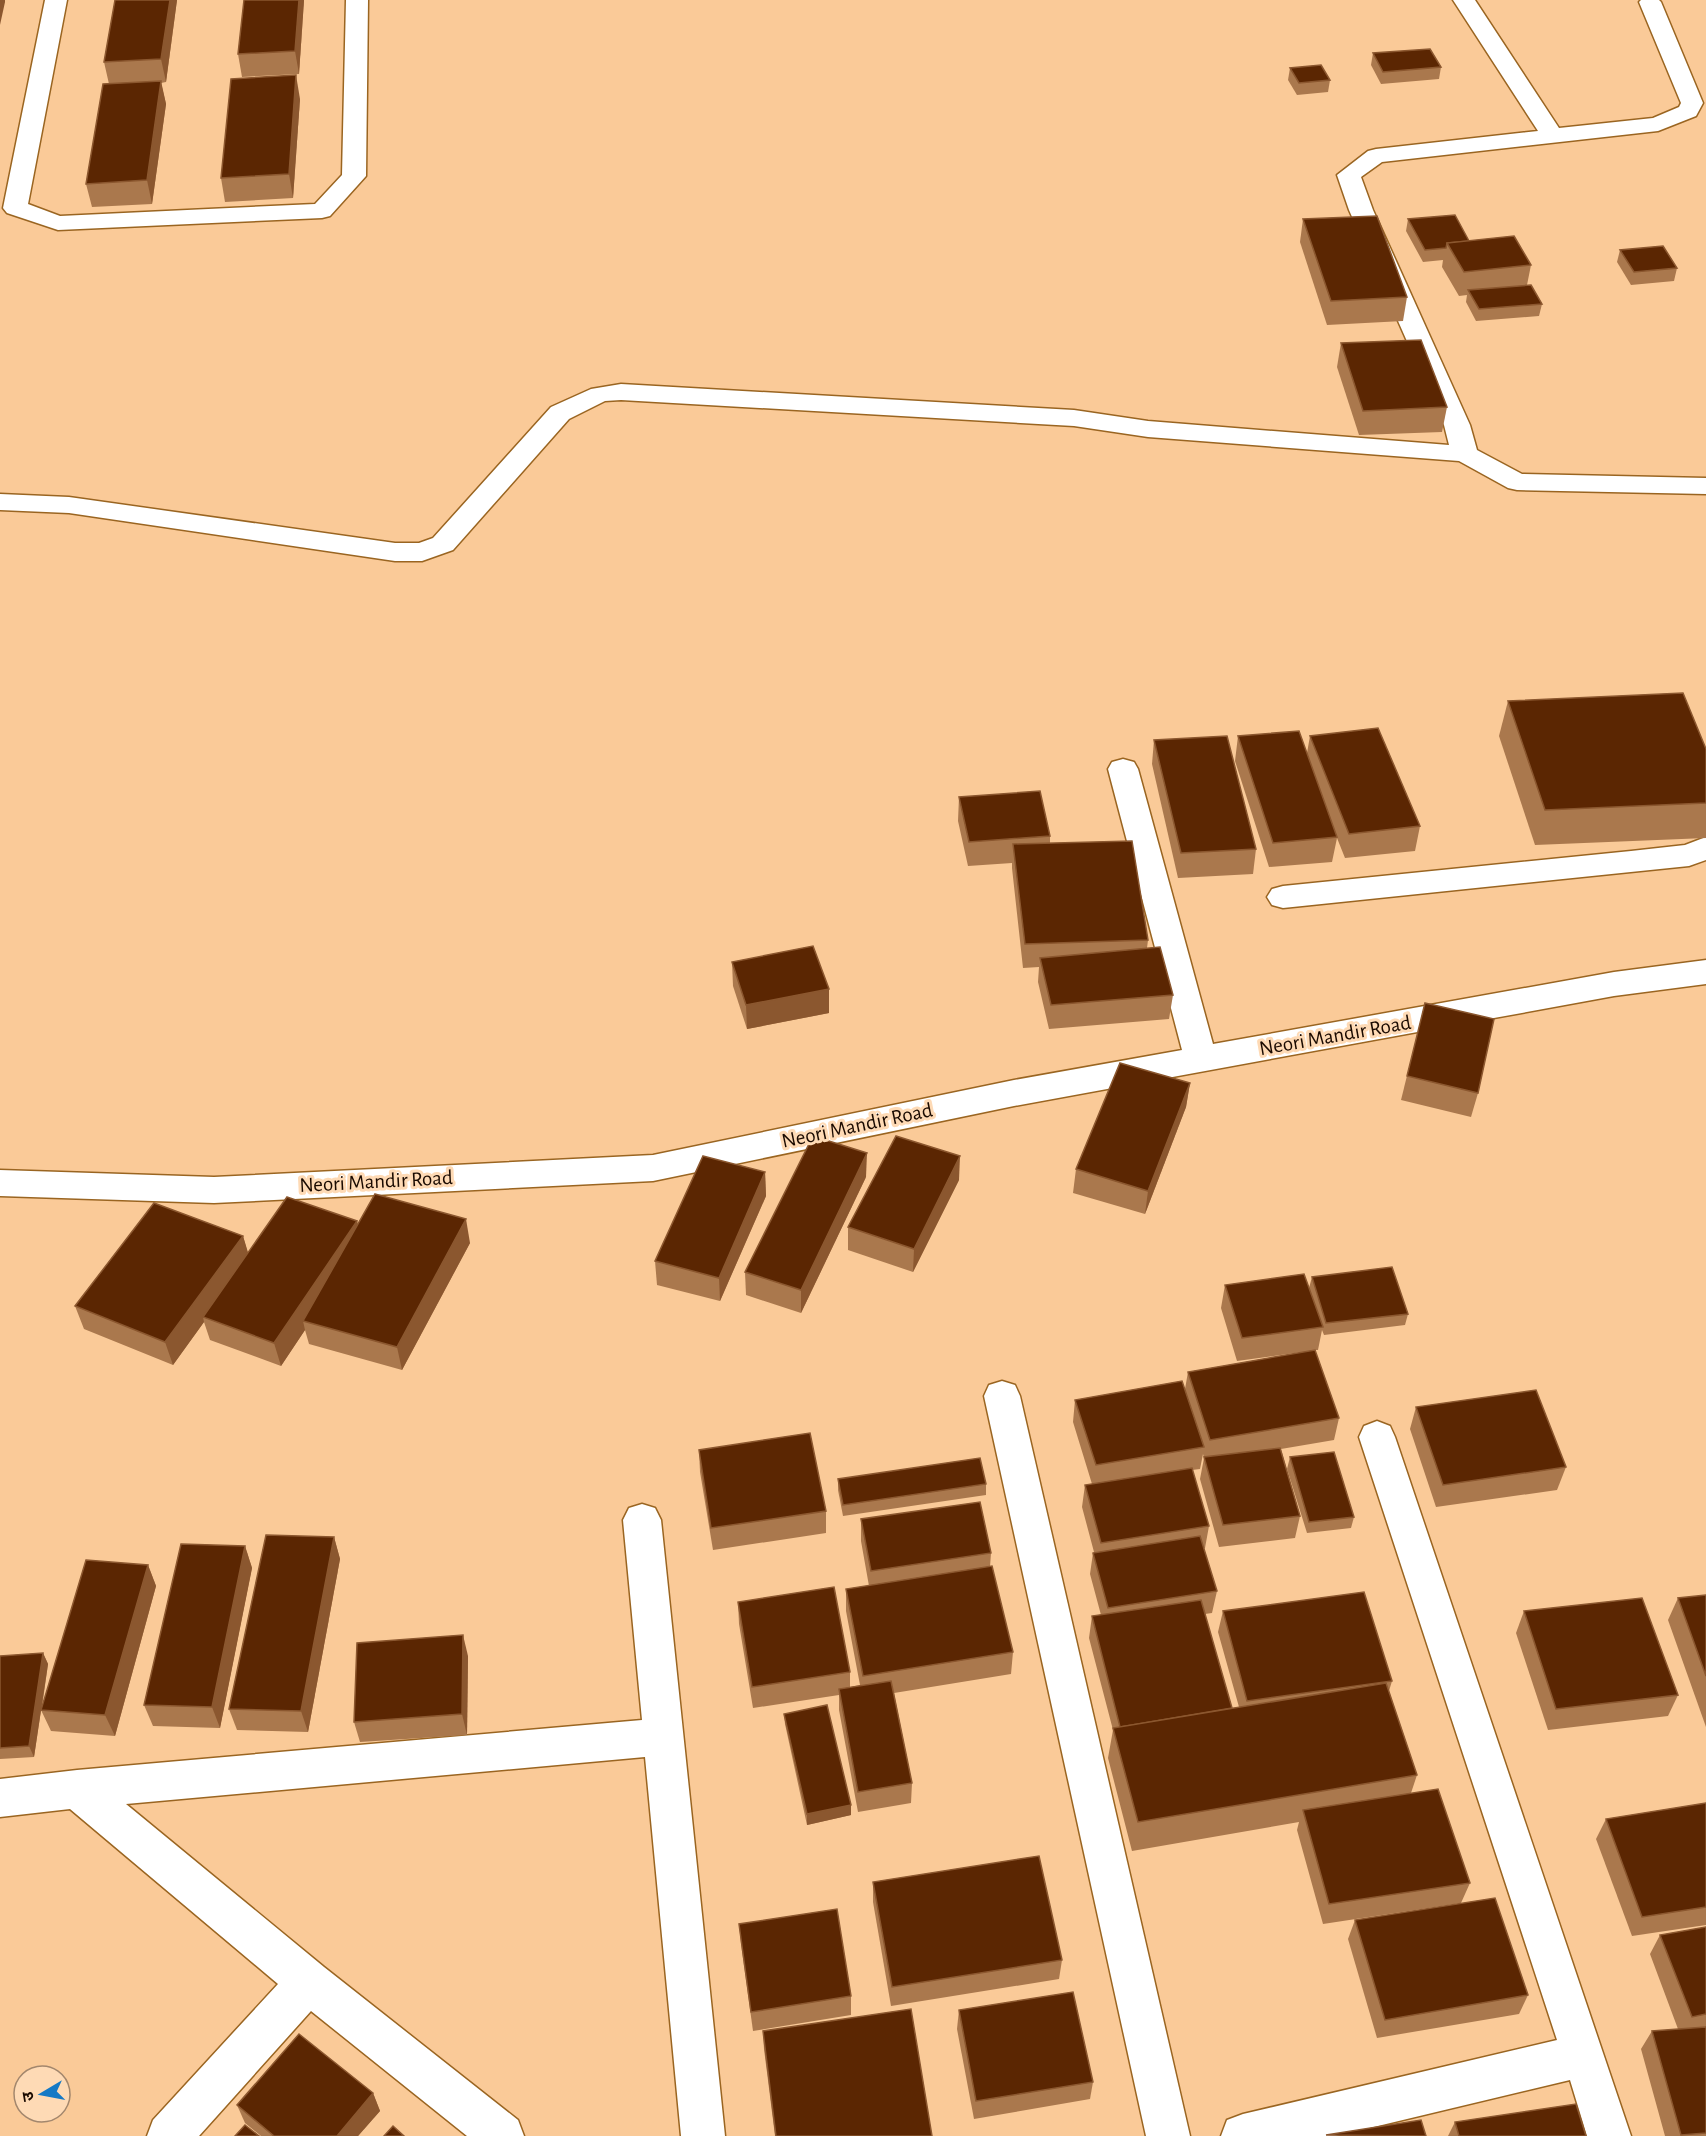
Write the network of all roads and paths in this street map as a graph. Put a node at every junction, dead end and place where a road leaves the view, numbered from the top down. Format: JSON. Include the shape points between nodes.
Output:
{"nodes":[{"id":1,"x":56,"y":0,"type":"edge"},
{"id":2,"x":357,"y":0,"type":"edge"},
{"id":3,"x":1464,"y":0,"type":"edge"},
{"id":4,"x":1650,"y":2,"type":"dead end"},
{"id":5,"x":1553,"y":136,"type":"junction"},
{"id":6,"x":1465,"y":454,"type":"junction"},
{"id":7,"x":1706,"y":486,"type":"edge"},
{"id":8,"x":0,"y":502,"type":"edge"},
{"id":9,"x":1123,"y":769,"type":"dead end"},
{"id":10,"x":1706,"y":848,"type":"edge"},
{"id":11,"x":1283,"y":897,"type":"dead end"},
{"id":12,"x":1706,"y":972,"type":"edge"},
{"id":13,"x":1201,"y":1059,"type":"junction"},
{"id":14,"x":0,"y":1183,"type":"edge"},
{"id":15,"x":1002,"y":1396,"type":"dead end"},
{"id":16,"x":1377,"y":1437,"type":"dead end"},
{"id":17,"x":642,"y":1520,"type":"dead end"},
{"id":18,"x":662,"y":1737,"type":"junction"},
{"id":19,"x":77,"y":1789,"type":"junction"},
{"id":20,"x":0,"y":1798,"type":"edge"},
{"id":21,"x":309,"y":1982,"type":"junction"},
{"id":22,"x":1584,"y":2055,"type":"junction"},
{"id":23,"x":169,"y":2136,"type":"edge"},
{"id":24,"x":502,"y":2136,"type":"edge"},
{"id":25,"x":704,"y":2136,"type":"edge"},
{"id":26,"x":1168,"y":2136,"type":"edge"},
{"id":27,"x":1243,"y":2136,"type":"edge"},
{"id":28,"x":1609,"y":2136,"type":"edge"}],
"edges":[{"from":1,"to":2,"type":"street","via":[[15,208],[58,223],[322,211],[354,176]]},
{"from":3,"to":5,"type":"street"},
{"from":4,"to":5,"type":"street","via":[[1692,104],[1688,111],[1658,124]]},
{"from":5,"to":6,"type":"street","via":[[1376,156],[1349,175],[1360,210],[1456,424]]},
{"from":6,"to":7,"type":"street","via":[[1516,482]]},
{"from":6,"to":8,"type":"street","via":[[1148,429],[1074,418],[621,392],[600,394],[560,413],[443,544],[422,552],[396,552],[69,505]]},
{"from":9,"to":13,"type":"street"},
{"from":10,"to":11,"type":"street","via":[[1689,855],[1631,862]]},
{"from":12,"to":13,"type":"street","name":"Neori Mandir Road","via":[[1614,984]]},
{"from":13,"to":14,"type":"street","name":"Neori Mandir Road","via":[[653,1167],[214,1190]]},
{"from":15,"to":26,"type":"street"},
{"from":16,"to":22,"type":"street"},
{"from":17,"to":18,"type":"street"},
{"from":18,"to":19,"type":"street"},
{"from":18,"to":25,"type":"street"},
{"from":19,"to":20,"type":"street"},
{"from":19,"to":21,"type":"street"},
{"from":21,"to":23,"type":"street"},
{"from":21,"to":24,"type":"street"},
{"from":22,"to":27,"type":"street"},
{"from":22,"to":28,"type":"street"}]}
